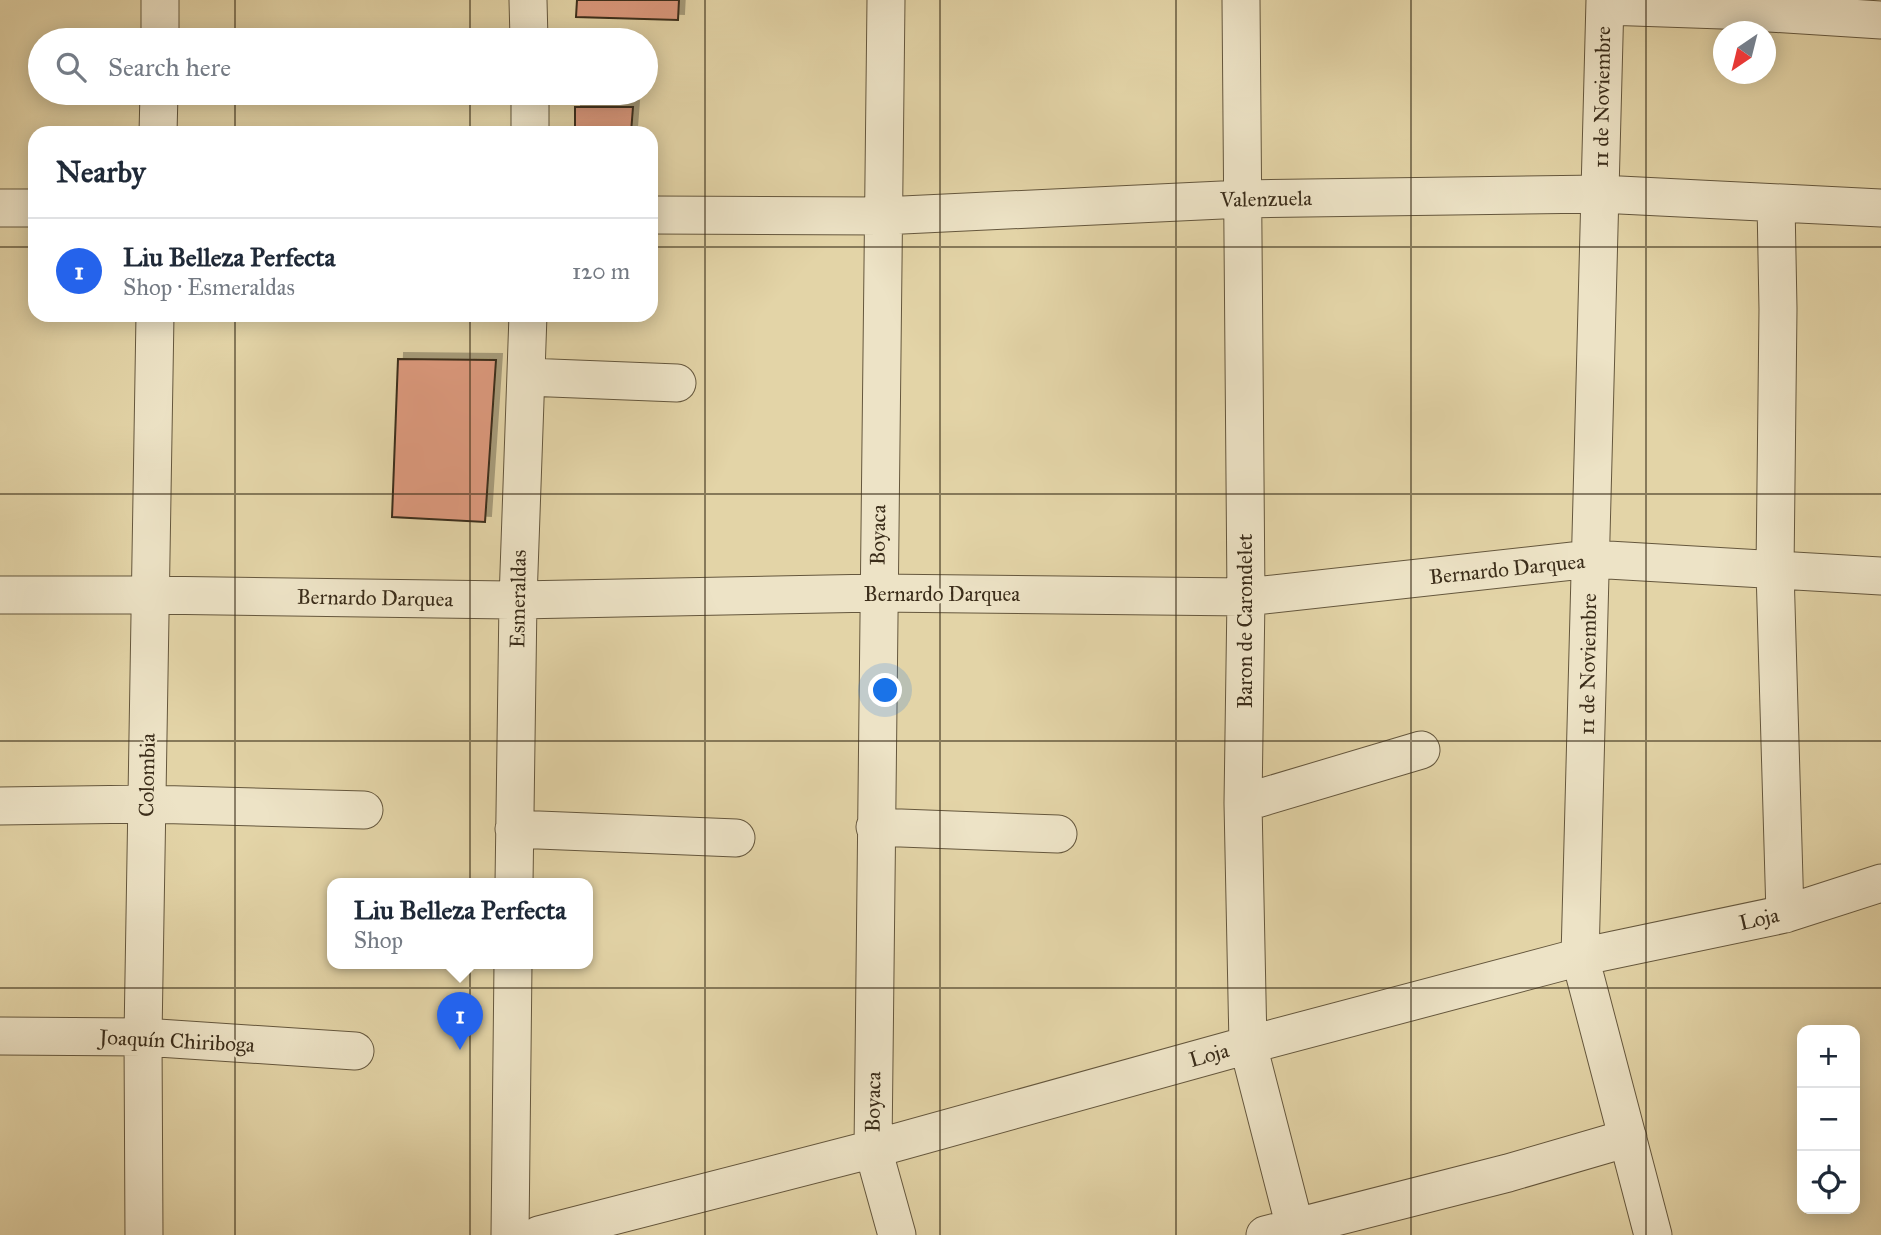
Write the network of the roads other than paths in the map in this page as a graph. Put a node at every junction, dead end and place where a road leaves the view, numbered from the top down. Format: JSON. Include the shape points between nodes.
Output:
{"nodes":[{"id":1,"x":160,"y":0,"type":"edge"},
{"id":2,"x":528,"y":0,"type":"edge"},
{"id":3,"x":886,"y":0,"type":"edge"},
{"id":4,"x":1241,"y":0,"type":"edge"},
{"id":5,"x":1605,"y":3,"type":"edge"},
{"id":6,"x":1881,"y":20,"type":"edge"},
{"id":7,"x":160,"y":28,"type":"edge"},
{"id":8,"x":529,"y":28,"type":"edge"},
{"id":9,"x":159,"y":105,"type":"edge"},
{"id":10,"x":530,"y":105,"type":"edge"},
{"id":11,"x":158,"y":126,"type":"edge"},
{"id":12,"x":530,"y":126,"type":"edge"},
{"id":13,"x":1600,"y":194,"type":"junction"},
{"id":14,"x":1243,"y":199,"type":"junction"},
{"id":15,"x":1776,"y":203,"type":"junction"},
{"id":16,"x":0,"y":208,"type":"edge"},
{"id":17,"x":28,"y":208,"type":"edge"},
{"id":18,"x":1881,"y":208,"type":"edge"},
{"id":19,"x":658,"y":215,"type":"edge"},
{"id":20,"x":883,"y":216,"type":"junction"},
{"id":21,"x":155,"y":322,"type":"edge"},
{"id":22,"x":528,"y":322,"type":"edge"},
{"id":23,"x":526,"y":377,"type":"junction"},
{"id":24,"x":677,"y":383,"type":"dead end"},
{"id":25,"x":1591,"y":559,"type":"junction"},
{"id":26,"x":1775,"y":570,"type":"junction"},
{"id":27,"x":1881,"y":576,"type":"edge"},
{"id":28,"x":877,"y":593,"type":"junction"},
{"id":29,"x":0,"y":595,"type":"edge"},
{"id":30,"x":150,"y":595,"type":"junction"},
{"id":31,"x":1246,"y":597,"type":"junction"},
{"id":32,"x":518,"y":600,"type":"junction"},
{"id":33,"x":1421,"y":750,"type":"dead end"},
{"id":34,"x":1243,"y":803,"type":"junction"},
{"id":35,"x":147,"y":804,"type":"junction"},
{"id":36,"x":0,"y":806,"type":"edge"},
{"id":37,"x":364,"y":810,"type":"dead end"},
{"id":38,"x":876,"y":827,"type":"junction"},
{"id":39,"x":514,"y":829,"type":"junction"},
{"id":40,"x":1058,"y":834,"type":"dead end"},
{"id":41,"x":736,"y":838,"type":"dead end"},
{"id":42,"x":514,"y":878,"type":"edge"},
{"id":43,"x":1881,"y":884,"type":"edge"},
{"id":44,"x":1785,"y":914,"type":"junction"},
{"id":45,"x":1580,"y":957,"type":"junction"},
{"id":46,"x":513,"y":969,"type":"edge"},
{"id":47,"x":0,"y":1036,"type":"edge"},
{"id":48,"x":143,"y":1037,"type":"junction"},
{"id":49,"x":1248,"y":1045,"type":"junction"},
{"id":50,"x":355,"y":1051,"type":"dead end"},
{"id":51,"x":1628,"y":1138,"type":"junction"},
{"id":52,"x":873,"y":1149,"type":"junction"},
{"id":53,"x":1286,"y":1232,"type":"edge"},
{"id":54,"x":144,"y":1235,"type":"edge"},
{"id":55,"x":510,"y":1235,"type":"edge"},
{"id":56,"x":539,"y":1235,"type":"edge"},
{"id":57,"x":897,"y":1235,"type":"edge"},
{"id":58,"x":1653,"y":1235,"type":"edge"}],
"edges":[{"from":1,"to":7,"type":"street"},
{"from":2,"to":8,"type":"street"},
{"from":3,"to":20,"type":"street","name":"Boyaca"},
{"from":4,"to":14,"type":"street","name":"Baron de Carondelet"},
{"from":5,"to":6,"type":"street"},
{"from":5,"to":13,"type":"street","name":"11 de Noviembre"},
{"from":9,"to":11,"type":"street"},
{"from":10,"to":12,"type":"street"},
{"from":13,"to":14,"type":"street","name":"Valenzuela"},
{"from":13,"to":15,"type":"street","name":"Valenzuela"},
{"from":13,"to":25,"type":"street","name":"11 de Noviembre"},
{"from":14,"to":20,"type":"street","name":"Valenzuela"},
{"from":14,"to":31,"type":"street","name":"Baron de Carondelet"},
{"from":15,"to":18,"type":"street","name":"Valenzuela"},
{"from":15,"to":26,"type":"street"},
{"from":16,"to":17,"type":"street"},
{"from":19,"to":20,"type":"street","name":"Valenzuela"},
{"from":20,"to":28,"type":"street","name":"Boyaca"},
{"from":21,"to":30,"type":"street","name":"Colombia"},
{"from":22,"to":23,"type":"street","name":"Esmeraldas"},
{"from":23,"to":24,"type":"street"},
{"from":23,"to":32,"type":"street","name":"Esmeraldas"},
{"from":25,"to":26,"type":"street","name":"Bernardo Darquea"},
{"from":25,"to":31,"type":"street","name":"Bernardo Darquea"},
{"from":25,"to":45,"type":"street","name":"11 de Noviembre"},
{"from":26,"to":27,"type":"street","name":"Bernardo Darquea"},
{"from":26,"to":44,"type":"street"},
{"from":28,"to":31,"type":"street","name":"Bernardo Darquea"},
{"from":28,"to":32,"type":"street","name":"Bernardo Darquea"},
{"from":28,"to":38,"type":"street","name":"Boyaca"},
{"from":29,"to":30,"type":"street","name":"Bernardo Darquea"},
{"from":30,"to":32,"type":"street","name":"Bernardo Darquea"},
{"from":30,"to":35,"type":"street","name":"Colombia"},
{"from":31,"to":34,"type":"street","name":"Baron de Carondelet"},
{"from":32,"to":39,"type":"street","name":"Esmeraldas"},
{"from":33,"to":34,"type":"street"},
{"from":34,"to":49,"type":"street","name":"Baron de Carondelet"},
{"from":35,"to":36,"type":"street"},
{"from":35,"to":37,"type":"street"},
{"from":35,"to":48,"type":"street","name":"Colombia"},
{"from":38,"to":40,"type":"street"},
{"from":38,"to":52,"type":"street","name":"Boyaca"},
{"from":39,"to":41,"type":"street"},
{"from":39,"to":42,"type":"street","name":"Esmeraldas"},
{"from":43,"to":44,"type":"street","name":"Loja"},
{"from":44,"to":45,"type":"street","name":"Loja"},
{"from":45,"to":49,"type":"street","name":"Loja"},
{"from":45,"to":51,"type":"street","name":"11 de Noviembre"},
{"from":46,"to":55,"type":"street"},
{"from":47,"to":48,"type":"street","name":"Joaquín Chiriboga"},
{"from":48,"to":50,"type":"street","name":"Joaquín Chiriboga"},
{"from":48,"to":54,"type":"street","name":"Colombia"},
{"from":49,"to":52,"type":"street","name":"Loja"},
{"from":49,"to":53,"type":"street","name":"Baron de Carondelet"},
{"from":51,"to":53,"type":"street"},
{"from":51,"to":58,"type":"street","name":"11 de Noviembre"},
{"from":52,"to":56,"type":"street","name":"Loja"},
{"from":52,"to":57,"type":"street","name":"Boyaca"}]}
